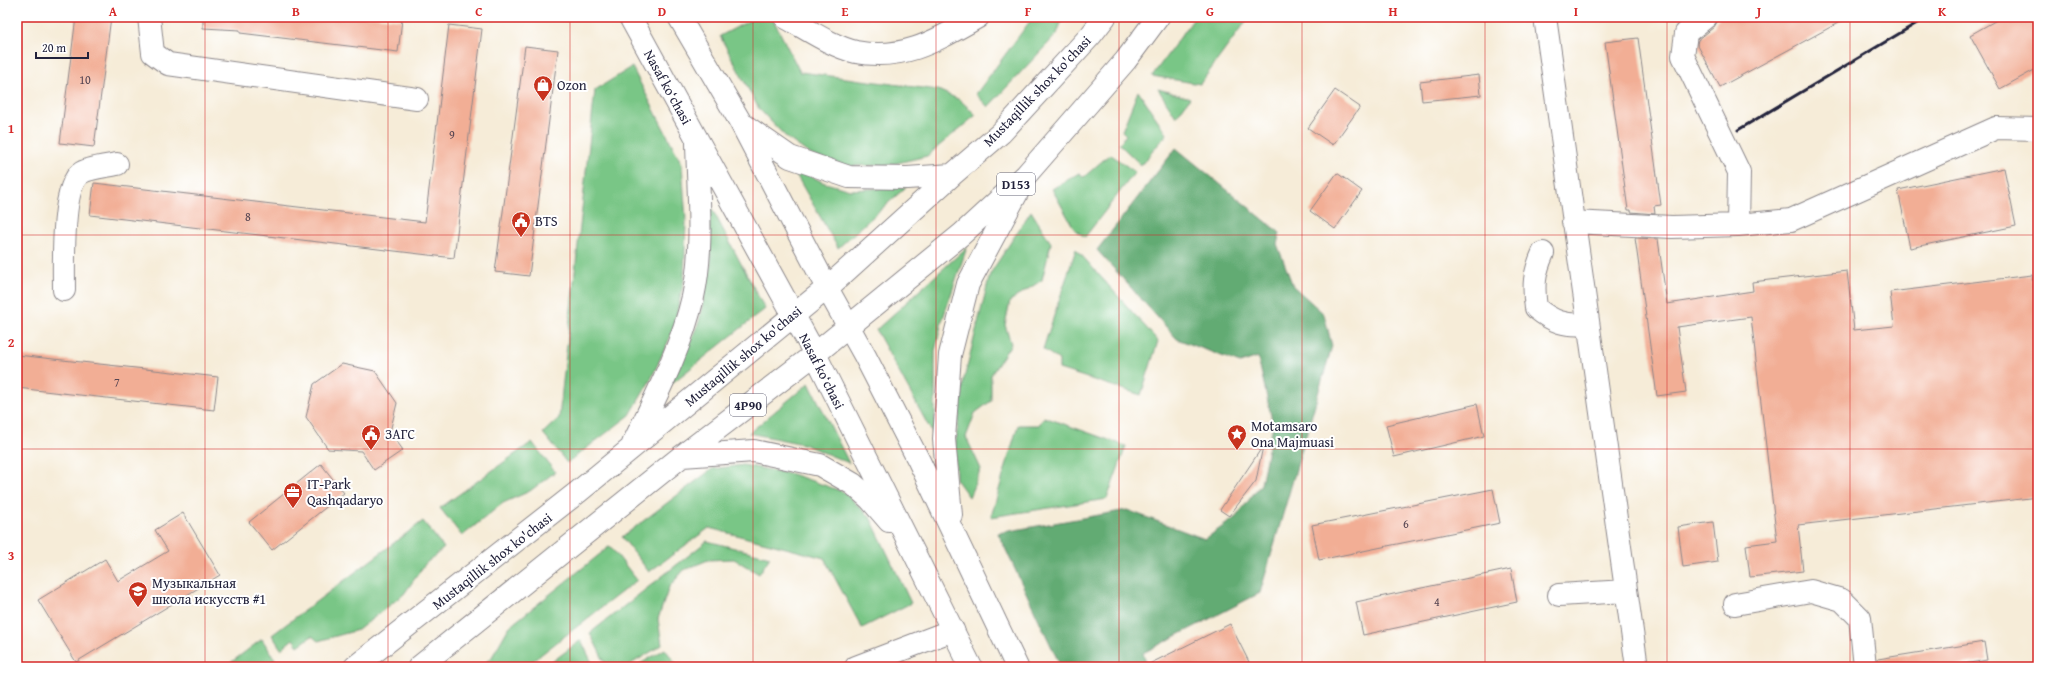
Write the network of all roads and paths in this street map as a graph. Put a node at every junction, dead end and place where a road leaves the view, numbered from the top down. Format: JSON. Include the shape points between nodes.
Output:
{"nodes":[{"id":1,"x":149,"y":17,"type":"edge"},
{"id":2,"x":679,"y":17,"type":"edge"},
{"id":3,"x":785,"y":17,"type":"edge"},
{"id":4,"x":978,"y":17,"type":"edge"},
{"id":5,"x":1105,"y":17,"type":"edge"},
{"id":6,"x":1158,"y":17,"type":"edge"},
{"id":7,"x":1545,"y":17,"type":"edge"},
{"id":8,"x":1706,"y":17,"type":"edge"},
{"id":9,"x":634,"y":19,"type":"edge"},
{"id":10,"x":417,"y":99,"type":"dead end"},
{"id":11,"x":741,"y":123,"type":"junction"},
{"id":12,"x":2038,"y":130,"type":"edge"},
{"id":13,"x":696,"y":139,"type":"junction"},
{"id":14,"x":117,"y":164,"type":"dead end"},
{"id":15,"x":952,"y":175,"type":"junction"},
{"id":16,"x":1026,"y":175,"type":"junction"},
{"id":17,"x":1573,"y":222,"type":"junction"},
{"id":18,"x":1738,"y":225,"type":"junction"},
{"id":19,"x":1543,"y":253,"type":"dead end"},
{"id":20,"x":827,"y":288,"type":"junction"},
{"id":21,"x":64,"y":290,"type":"dead end"},
{"id":22,"x":793,"y":315,"type":"junction"},
{"id":23,"x":1587,"y":324,"type":"junction"},
{"id":24,"x":848,"y":326,"type":"junction"},
{"id":25,"x":815,"y":354,"type":"junction"},
{"id":26,"x":630,"y":450,"type":"junction"},
{"id":27,"x":682,"y":456,"type":"junction"},
{"id":28,"x":952,"y":532,"type":"junction"},
{"id":29,"x":908,"y":543,"type":"junction"},
{"id":30,"x":1626,"y":591,"type":"junction"},
{"id":31,"x":1559,"y":595,"type":"dead end"},
{"id":32,"x":1735,"y":604,"type":"dead end"},
{"id":33,"x":952,"y":630,"type":"junction"},
{"id":34,"x":355,"y":667,"type":"edge"},
{"id":35,"x":419,"y":667,"type":"edge"},
{"id":36,"x":856,"y":667,"type":"edge"},
{"id":37,"x":971,"y":667,"type":"edge"},
{"id":38,"x":1017,"y":667,"type":"edge"},
{"id":39,"x":1637,"y":667,"type":"edge"},
{"id":40,"x":1865,"y":667,"type":"edge"}],
"edges":[{"from":1,"to":10,"type":"main road","via":[[154,53],[168,64]]},
{"from":2,"to":11,"type":"main road"},
{"from":3,"to":4,"type":"main road","via":[[830,42],[855,52],[896,54],[933,42]]},
{"from":5,"to":15,"type":"main road","name":"Mustaqillik shox ko'chasi","via":[[1092,35],[1000,133]]},
{"from":6,"to":16,"type":"main road","number":"D153","via":[[1126,60]]},
{"from":7,"to":17,"type":"main road"},
{"from":8,"to":18,"type":"main road","via":[[1686,33],[1683,56],[1739,172]]},
{"from":9,"to":13,"type":"main road","name":"Nasaf ko‘chasi"},
{"from":11,"to":15,"type":"main road","via":[[790,157],[850,177],[907,178]]},
{"from":11,"to":20,"type":"main road"},
{"from":12,"to":18,"type":"main road","via":[[1996,128],[1791,220]]},
{"from":13,"to":22,"type":"main road","name":"Nasaf ko‘chasi"},
{"from":13,"to":26,"type":"main road","via":[[698,256],[693,296],[678,347]]},
{"from":14,"to":21,"type":"main road","via":[[81,173],[72,185],[64,237]]},
{"from":15,"to":20,"type":"main road","name":"Mustaqillik shox ko'chasi"},
{"from":16,"to":24,"type":"main road","number":"D153","via":[[962,234]]},
{"from":16,"to":28,"type":"main road","via":[[968,284],[950,355],[944,439]]},
{"from":17,"to":18,"type":"main road","via":[[1672,227]]},
{"from":17,"to":23,"type":"main road"},
{"from":19,"to":23,"type":"main road","via":[[1533,286],[1536,308],[1548,318],[1570,326]]},
{"from":20,"to":22,"type":"main road","name":"Mustaqillik shox ko'chasi"},
{"from":20,"to":24,"type":"main road"},
{"from":22,"to":25,"type":"main road","name":"Nasaf ko‘chasi"},
{"from":22,"to":26,"type":"main road","name":"Mustaqillik shox ko'chasi"},
{"from":23,"to":30,"type":"main road"},
{"from":24,"to":25,"type":"main road","number":"D153"},
{"from":24,"to":28,"type":"main road","via":[[919,461]]},
{"from":25,"to":27,"type":"main road","number":"4P90"},
{"from":25,"to":29,"type":"main road","name":"Nasaf ko‘chasi"},
{"from":26,"to":34,"type":"main road","name":"Mustaqillik shox ko'chasi"},
{"from":27,"to":29,"type":"main road","via":[[754,451],[820,465],[853,484]]},
{"from":27,"to":35,"type":"main road"},
{"from":28,"to":38,"type":"main road"},
{"from":29,"to":33,"type":"main road","name":"Nasaf ko‘chasi"},
{"from":30,"to":31,"type":"main road"},
{"from":30,"to":39,"type":"main road"},
{"from":32,"to":40,"type":"main road","via":[[1811,591],[1842,600],[1860,618]]},
{"from":33,"to":36,"type":"main road"},
{"from":33,"to":37,"type":"main road","name":"Nasaf ko‘chasi"}]}
